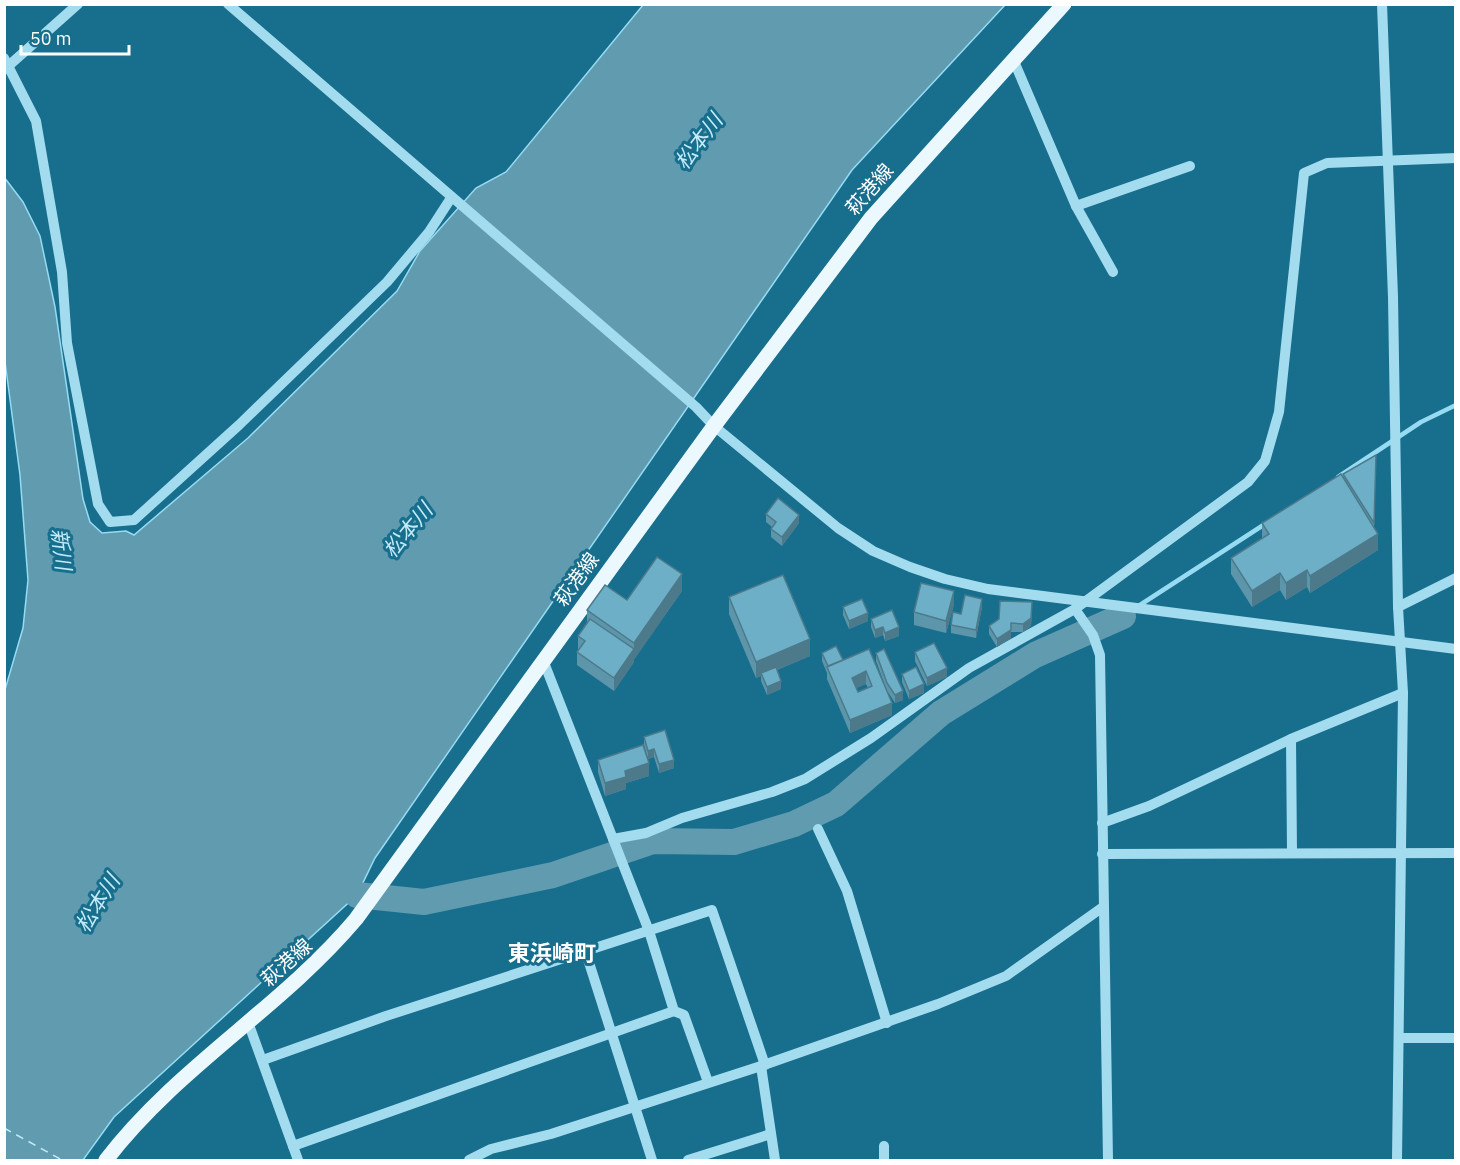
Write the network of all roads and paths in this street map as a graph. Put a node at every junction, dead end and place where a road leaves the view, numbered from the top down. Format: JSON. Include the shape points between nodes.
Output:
{"nodes":[{"id":1,"x":78,"y":4,"type":"edge"},
{"id":2,"x":228,"y":4,"type":"edge"},
{"id":3,"x":1064,"y":4,"type":"edge"},
{"id":4,"x":1382,"y":4,"type":"edge"},
{"id":5,"x":1013,"y":59,"type":"junction"},
{"id":6,"x":6,"y":64,"type":"edge"},
{"id":7,"x":1455,"y":158,"type":"edge"},
{"id":8,"x":1387,"y":162,"type":"junction"},
{"id":9,"x":1190,"y":166,"type":"dead end"},
{"id":10,"x":454,"y":201,"type":"junction"},
{"id":11,"x":1076,"y":206,"type":"junction"},
{"id":12,"x":1113,"y":272,"type":"dead end"},
{"id":13,"x":714,"y":426,"type":"junction"},
{"id":14,"x":1455,"y":578,"type":"edge"},
{"id":15,"x":1086,"y":602,"type":"junction"},
{"id":16,"x":1398,"y":608,"type":"junction"},
{"id":17,"x":1075,"y":609,"type":"junction"},
{"id":18,"x":1402,"y":644,"type":"junction"},
{"id":19,"x":1455,"y":649,"type":"edge"},
{"id":20,"x":543,"y":660,"type":"junction"},
{"id":21,"x":1403,"y":693,"type":"junction"},
{"id":22,"x":1292,"y":740,"type":"junction"},
{"id":23,"x":1102,"y":823,"type":"junction"},
{"id":24,"x":818,"y":829,"type":"dead end"},
{"id":25,"x":615,"y":842,"type":"junction"},
{"id":26,"x":1292,"y":852,"type":"junction"},
{"id":27,"x":1401,"y":853,"type":"junction"},
{"id":28,"x":1455,"y":853,"type":"edge"},
{"id":29,"x":1102,"y":854,"type":"junction"},
{"id":30,"x":1103,"y":907,"type":"junction"},
{"id":31,"x":649,"y":931,"type":"junction"},
{"id":32,"x":585,"y":950,"type":"junction"},
{"id":33,"x":674,"y":1011,"type":"junction"},
{"id":34,"x":248,"y":1023,"type":"junction"},
{"id":35,"x":887,"y":1023,"type":"junction"},
{"id":36,"x":611,"y":1034,"type":"junction"},
{"id":37,"x":1399,"y":1038,"type":"junction"},
{"id":38,"x":1455,"y":1038,"type":"edge"},
{"id":39,"x":263,"y":1060,"type":"junction"},
{"id":40,"x":763,"y":1065,"type":"junction"},
{"id":41,"x":708,"y":1082,"type":"junction"},
{"id":42,"x":635,"y":1107,"type":"junction"},
{"id":43,"x":771,"y":1134,"type":"junction"},
{"id":44,"x":293,"y":1146,"type":"junction"},
{"id":45,"x":884,"y":1146,"type":"dead end"},
{"id":46,"x":106,"y":1161,"type":"edge"},
{"id":47,"x":298,"y":1161,"type":"edge"},
{"id":48,"x":469,"y":1161,"type":"edge"},
{"id":49,"x":652,"y":1161,"type":"edge"},
{"id":50,"x":688,"y":1161,"type":"edge"},
{"id":51,"x":775,"y":1161,"type":"edge"},
{"id":52,"x":884,"y":1161,"type":"edge"},
{"id":53,"x":1108,"y":1161,"type":"edge"},
{"id":54,"x":1397,"y":1161,"type":"edge"}],
"edges":[{"from":1,"to":6,"type":"street"},
{"from":2,"to":10,"type":"street"},
{"from":3,"to":5,"type":"main road","name":"萩港線"},
{"from":4,"to":8,"type":"street"},
{"from":5,"to":11,"type":"street"},
{"from":5,"to":13,"type":"main road","name":"萩港線","via":[[871,218]]},
{"from":6,"to":10,"type":"street","via":[[36,121],[62,272],[67,343],[98,504],[110,522],[134,520],[239,425],[387,282]]},
{"from":7,"to":8,"type":"street"},
{"from":8,"to":15,"type":"street","via":[[1327,163],[1304,173],[1279,412],[1271,445],[1257,473]]},
{"from":8,"to":16,"type":"street"},
{"from":9,"to":11,"type":"street"},
{"from":10,"to":13,"type":"street"},
{"from":11,"to":12,"type":"street"},
{"from":13,"to":15,"type":"street","via":[[838,528],[873,551],[910,567],[977,587]]},
{"from":13,"to":20,"type":"main road","name":"萩港線"},
{"from":14,"to":16,"type":"street"},
{"from":15,"to":17,"type":"street"},
{"from":15,"to":18,"type":"street"},
{"from":16,"to":18,"type":"street"},
{"from":17,"to":23,"type":"street","via":[[1093,635],[1100,655]]},
{"from":17,"to":25,"type":"street","via":[[969,668],[871,738],[805,779]]},
{"from":18,"to":19,"type":"street"},
{"from":18,"to":21,"type":"street"},
{"from":20,"to":25,"type":"street"},
{"from":20,"to":34,"type":"main road","name":"萩港線","via":[[356,919],[325,956]]},
{"from":21,"to":22,"type":"street"},
{"from":21,"to":27,"type":"street"},
{"from":22,"to":23,"type":"street","via":[[1149,806]]},
{"from":22,"to":26,"type":"street"},
{"from":23,"to":29,"type":"street"},
{"from":24,"to":35,"type":"street","via":[[847,891]]},
{"from":25,"to":31,"type":"street"},
{"from":26,"to":27,"type":"street"},
{"from":26,"to":29,"type":"street"},
{"from":27,"to":28,"type":"street"},
{"from":27,"to":37,"type":"street"},
{"from":29,"to":30,"type":"street"},
{"from":30,"to":35,"type":"street","via":[[1005,976]]},
{"from":30,"to":53,"type":"street"},
{"from":31,"to":32,"type":"street"},
{"from":31,"to":33,"type":"street"},
{"from":31,"to":40,"type":"street","via":[[712,910]]},
{"from":32,"to":36,"type":"street"},
{"from":32,"to":39,"type":"street"},
{"from":33,"to":36,"type":"street"},
{"from":33,"to":41,"type":"street","via":[[684,1015]]},
{"from":34,"to":39,"type":"street"},
{"from":34,"to":46,"type":"main road","name":"萩港線","via":[[179,1080],[131,1128]]},
{"from":35,"to":40,"type":"street"},
{"from":36,"to":42,"type":"street"},
{"from":36,"to":44,"type":"street"},
{"from":37,"to":38,"type":"street"},
{"from":37,"to":54,"type":"street"},
{"from":39,"to":44,"type":"street"},
{"from":40,"to":41,"type":"street"},
{"from":40,"to":43,"type":"street"},
{"from":41,"to":42,"type":"street"},
{"from":42,"to":48,"type":"street","via":[[491,1149]]},
{"from":42,"to":49,"type":"street"},
{"from":43,"to":50,"type":"street"},
{"from":43,"to":51,"type":"street"},
{"from":44,"to":47,"type":"street"},
{"from":45,"to":52,"type":"street"}]}
